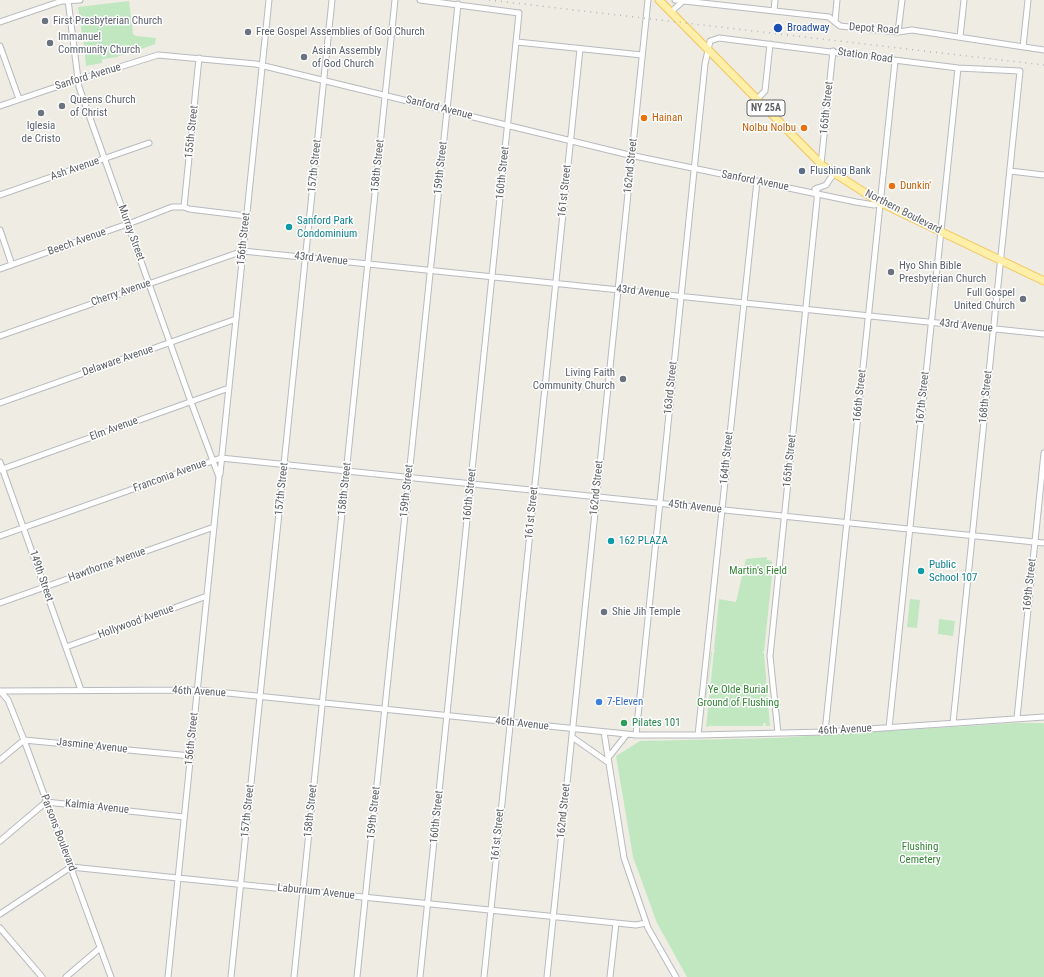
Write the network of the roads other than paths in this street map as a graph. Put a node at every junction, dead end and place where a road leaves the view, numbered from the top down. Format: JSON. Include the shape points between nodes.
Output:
{"nodes":[{"id":1,"x":68,"y":0,"type":"edge"},
{"id":2,"x":80,"y":0,"type":"edge"},
{"id":3,"x":268,"y":0,"type":"edge"},
{"id":4,"x":332,"y":0,"type":"edge"},
{"id":5,"x":395,"y":0,"type":"edge"},
{"id":6,"x":420,"y":0,"type":"edge"},
{"id":7,"x":648,"y":0,"type":"edge"},
{"id":8,"x":659,"y":0,"type":"edge"},
{"id":9,"x":675,"y":0,"type":"edge"},
{"id":10,"x":775,"y":0,"type":"edge"},
{"id":11,"x":837,"y":0,"type":"edge"},
{"id":12,"x":902,"y":0,"type":"edge"},
{"id":13,"x":964,"y":0,"type":"edge"},
{"id":14,"x":1028,"y":0,"type":"edge"},
{"id":15,"x":683,"y":1,"type":"junction"},
{"id":16,"x":458,"y":4,"type":"junction"},
{"id":17,"x":774,"y":11,"type":"junction"},
{"id":18,"x":671,"y":12,"type":"junction"},
{"id":19,"x":0,"y":22,"type":"edge"},
{"id":20,"x":835,"y":22,"type":"junction"},
{"id":21,"x":898,"y":32,"type":"junction"},
{"id":22,"x":960,"y":37,"type":"junction"},
{"id":23,"x":710,"y":41,"type":"joint"},
{"id":24,"x":517,"y":42,"type":"junction"},
{"id":25,"x":770,"y":44,"type":"junction"},
{"id":26,"x":0,"y":46,"type":"edge"},
{"id":27,"x":1023,"y":47,"type":"junction"},
{"id":28,"x":580,"y":49,"type":"junction"},
{"id":29,"x":708,"y":50,"type":"junction"},
{"id":30,"x":1044,"y":50,"type":"edge"},
{"id":31,"x":833,"y":51,"type":"junction"},
{"id":32,"x":642,"y":55,"type":"junction"},
{"id":33,"x":199,"y":58,"type":"junction"},
{"id":34,"x":895,"y":61,"type":"junction"},
{"id":35,"x":262,"y":65,"type":"junction"},
{"id":36,"x":958,"y":68,"type":"junction"},
{"id":37,"x":1020,"y":71,"type":"joint"},
{"id":38,"x":78,"y":80,"type":"junction"},
{"id":39,"x":324,"y":80,"type":"junction"},
{"id":40,"x":385,"y":95,"type":"junction"},
{"id":41,"x":19,"y":99,"type":"junction"},
{"id":42,"x":757,"y":99,"type":"junction"},
{"id":43,"x":0,"y":106,"type":"edge"},
{"id":44,"x":447,"y":110,"type":"junction"},
{"id":45,"x":508,"y":125,"type":"junction"},
{"id":46,"x":570,"y":141,"type":"junction"},
{"id":47,"x":149,"y":143,"type":"dead end"},
{"id":48,"x":632,"y":155,"type":"junction"},
{"id":49,"x":104,"y":159,"type":"junction"},
{"id":50,"x":822,"y":165,"type":"junction"},
{"id":51,"x":694,"y":168,"type":"junction"},
{"id":52,"x":1010,"y":171,"type":"junction"},
{"id":53,"x":834,"y":173,"type":"junction"},
{"id":54,"x":1044,"y":174,"type":"edge"},
{"id":55,"x":757,"y":181,"type":"junction"},
{"id":56,"x":817,"y":188,"type":"junction"},
{"id":57,"x":808,"y":191,"type":"junction"},
{"id":58,"x":817,"y":194,"type":"junction"},
{"id":59,"x":0,"y":195,"type":"edge"},
{"id":60,"x":881,"y":203,"type":"junction"},
{"id":61,"x":184,"y":207,"type":"junction"},
{"id":62,"x":246,"y":216,"type":"junction"},
{"id":63,"x":128,"y":224,"type":"junction"},
{"id":64,"x":0,"y":230,"type":"edge"},
{"id":65,"x":940,"y":231,"type":"junction"},
{"id":66,"x":243,"y":251,"type":"junction"},
{"id":67,"x":306,"y":257,"type":"junction"},
{"id":68,"x":1001,"y":260,"type":"junction"},
{"id":69,"x":368,"y":264,"type":"junction"},
{"id":70,"x":12,"y":265,"type":"junction"},
{"id":71,"x":0,"y":269,"type":"edge"},
{"id":72,"x":430,"y":270,"type":"junction"},
{"id":73,"x":493,"y":277,"type":"junction"},
{"id":74,"x":1044,"y":281,"type":"edge"},
{"id":75,"x":149,"y":283,"type":"junction"},
{"id":76,"x":556,"y":283,"type":"junction"},
{"id":77,"x":618,"y":290,"type":"junction"},
{"id":78,"x":681,"y":296,"type":"junction"},
{"id":79,"x":744,"y":303,"type":"junction"},
{"id":80,"x":806,"y":309,"type":"junction"},
{"id":81,"x":868,"y":316,"type":"junction"},
{"id":82,"x":236,"y":319,"type":"junction"},
{"id":83,"x":931,"y":322,"type":"junction"},
{"id":84,"x":994,"y":329,"type":"junction"},
{"id":85,"x":1044,"y":334,"type":"edge"},
{"id":86,"x":0,"y":336,"type":"edge"},
{"id":87,"x":170,"y":343,"type":"junction"},
{"id":88,"x":229,"y":388,"type":"junction"},
{"id":89,"x":191,"y":402,"type":"junction"},
{"id":90,"x":0,"y":403,"type":"edge"},
{"id":91,"x":1044,"y":453,"type":"edge"},
{"id":92,"x":221,"y":458,"type":"junction"},
{"id":93,"x":213,"y":461,"type":"junction"},
{"id":94,"x":0,"y":462,"type":"edge"},
{"id":95,"x":284,"y":464,"type":"junction"},
{"id":96,"x":1,"y":469,"type":"edge"},
{"id":97,"x":346,"y":471,"type":"junction"},
{"id":98,"x":219,"y":477,"type":"junction"},
{"id":99,"x":409,"y":477,"type":"junction"},
{"id":100,"x":471,"y":484,"type":"junction"},
{"id":101,"x":534,"y":490,"type":"junction"},
{"id":102,"x":596,"y":497,"type":"junction"},
{"id":103,"x":659,"y":504,"type":"junction"},
{"id":104,"x":722,"y":510,"type":"junction"},
{"id":105,"x":784,"y":516,"type":"junction"},
{"id":106,"x":847,"y":523,"type":"junction"},
{"id":107,"x":214,"y":527,"type":"junction"},
{"id":108,"x":24,"y":528,"type":"junction"},
{"id":109,"x":910,"y":529,"type":"junction"},
{"id":110,"x":0,"y":536,"type":"edge"},
{"id":111,"x":972,"y":536,"type":"junction"},
{"id":112,"x":1035,"y":542,"type":"junction"},
{"id":113,"x":1044,"y":543,"type":"edge"},
{"id":114,"x":44,"y":587,"type":"junction"},
{"id":115,"x":207,"y":596,"type":"junction"},
{"id":116,"x":0,"y":603,"type":"edge"},
{"id":117,"x":66,"y":647,"type":"junction"},
{"id":118,"x":81,"y":690,"type":"junction"},
{"id":119,"x":198,"y":690,"type":"junction"},
{"id":120,"x":0,"y":691,"type":"edge"},
{"id":121,"x":260,"y":697,"type":"junction"},
{"id":122,"x":322,"y":703,"type":"junction"},
{"id":123,"x":385,"y":710,"type":"junction"},
{"id":124,"x":447,"y":716,"type":"junction"},
{"id":125,"x":1044,"y":717,"type":"edge"},
{"id":126,"x":1017,"y":718,"type":"junction"},
{"id":127,"x":510,"y":723,"type":"junction"},
{"id":128,"x":953,"y":723,"type":"junction"},
{"id":129,"x":889,"y":728,"type":"junction"},
{"id":130,"x":572,"y":729,"type":"junction"},
{"id":131,"x":604,"y":732,"type":"junction"},
{"id":132,"x":825,"y":732,"type":"junction"},
{"id":133,"x":627,"y":734,"type":"junction"},
{"id":134,"x":778,"y":734,"type":"junction"},
{"id":135,"x":636,"y":735,"type":"junction"},
{"id":136,"x":698,"y":735,"type":"junction"},
{"id":137,"x":572,"y":737,"type":"junction"},
{"id":138,"x":24,"y":740,"type":"junction"},
{"id":139,"x":191,"y":756,"type":"junction"},
{"id":140,"x":0,"y":760,"type":"edge"},
{"id":141,"x":608,"y":761,"type":"junction"},
{"id":142,"x":46,"y":802,"type":"junction"},
{"id":143,"x":184,"y":817,"type":"junction"},
{"id":144,"x":0,"y":841,"type":"edge"},
{"id":145,"x":72,"y":867,"type":"junction"},
{"id":146,"x":178,"y":878,"type":"junction"},
{"id":147,"x":241,"y":884,"type":"junction"},
{"id":148,"x":303,"y":891,"type":"junction"},
{"id":149,"x":365,"y":897,"type":"junction"},
{"id":150,"x":428,"y":904,"type":"junction"},
{"id":151,"x":490,"y":910,"type":"junction"},
{"id":152,"x":0,"y":914,"type":"edge"},
{"id":153,"x":553,"y":917,"type":"junction"},
{"id":154,"x":616,"y":923,"type":"junction"},
{"id":155,"x":646,"y":923,"type":"junction"},
{"id":156,"x":0,"y":928,"type":"edge"},
{"id":157,"x":100,"y":948,"type":"junction"},
{"id":158,"x":42,"y":977,"type":"edge"},
{"id":159,"x":66,"y":977,"type":"edge"},
{"id":160,"x":111,"y":977,"type":"edge"},
{"id":161,"x":168,"y":977,"type":"edge"},
{"id":162,"x":231,"y":977,"type":"edge"},
{"id":163,"x":294,"y":977,"type":"edge"},
{"id":164,"x":357,"y":977,"type":"edge"},
{"id":165,"x":420,"y":977,"type":"edge"},
{"id":166,"x":484,"y":977,"type":"edge"},
{"id":167,"x":547,"y":977,"type":"edge"},
{"id":168,"x":610,"y":977,"type":"edge"},
{"id":169,"x":676,"y":977,"type":"edge"}],
"edges":[{"from":1,"to":2,"type":"street"},
{"from":1,"to":19,"type":"street"},
{"from":1,"to":38,"type":"street","name":"Murray Street"},
{"from":3,"to":35,"type":"street","name":"156th Street"},
{"from":4,"to":39,"type":"street","name":"157th Street"},
{"from":5,"to":40,"type":"street","name":"158th Street"},
{"from":6,"to":16,"type":"street"},
{"from":7,"to":32,"type":"street","name":"162nd Street"},
{"from":8,"to":18,"type":"main road","name":"Northern Boulevard","number":"NY 25A"},
{"from":9,"to":15,"type":"street","name":"Depot Road"},
{"from":10,"to":17,"type":"street"},
{"from":11,"to":20,"type":"street"},
{"from":12,"to":21,"type":"street"},
{"from":13,"to":22,"type":"street"},
{"from":14,"to":27,"type":"street"},
{"from":15,"to":17,"type":"street","name":"Depot Road"},
{"from":15,"to":18,"type":"street"},
{"from":16,"to":24,"type":"street","name":"160th Street","via":[[519,13]]},
{"from":16,"to":44,"type":"street","name":"159th Street"},
{"from":17,"to":20,"type":"street","name":"Depot Road","via":[[829,17]]},
{"from":18,"to":29,"type":"main road","name":"Northern Boulevard","number":"NY 25A"},
{"from":20,"to":21,"type":"street","name":"Depot Road","via":[[840,26]]},
{"from":21,"to":22,"type":"street","name":"Depot Road","via":[[912,30]]},
{"from":22,"to":27,"type":"street","name":"Depot Road"},
{"from":23,"to":25,"type":"street","name":"Station Road","via":[[719,38]]},
{"from":23,"to":29,"type":"street","name":"163rd Street"},
{"from":24,"to":28,"type":"street"},
{"from":24,"to":45,"type":"street","name":"160th Street"},
{"from":25,"to":31,"type":"street","name":"Station Road"},
{"from":25,"to":42,"type":"street","via":[[765,91]]},
{"from":26,"to":41,"type":"street"},
{"from":27,"to":30,"type":"street","name":"Depot Road"},
{"from":28,"to":32,"type":"street"},
{"from":28,"to":46,"type":"street","name":"161st Street"},
{"from":29,"to":42,"type":"main road","name":"Northern Boulevard","number":"NY 25A"},
{"from":29,"to":51,"type":"street","name":"163rd Street"},
{"from":31,"to":34,"type":"street","name":"Station Road"},
{"from":31,"to":50,"type":"street","name":"165th Street"},
{"from":32,"to":48,"type":"street","name":"162nd Street"},
{"from":33,"to":35,"type":"street","name":"Sanford Avenue"},
{"from":33,"to":38,"type":"street","name":"Sanford Avenue","via":[[158,55]]},
{"from":33,"to":61,"type":"street","name":"155th Street"},
{"from":34,"to":36,"type":"street","name":"Station Road"},
{"from":34,"to":60,"type":"street","name":"166th Street"},
{"from":35,"to":39,"type":"street","name":"Sanford Avenue"},
{"from":35,"to":62,"type":"street","name":"156th Street"},
{"from":36,"to":37,"type":"street","name":"Station Road"},
{"from":36,"to":65,"type":"street","name":"167th Street"},
{"from":37,"to":52,"type":"street","name":"168th Street"},
{"from":38,"to":41,"type":"street","name":"Sanford Avenue"},
{"from":38,"to":49,"type":"street","name":"Murray Street"},
{"from":39,"to":40,"type":"street","name":"Sanford Avenue"},
{"from":39,"to":67,"type":"street","name":"157th Street"},
{"from":40,"to":44,"type":"street","name":"Sanford Avenue"},
{"from":40,"to":69,"type":"street","name":"158th Street"},
{"from":41,"to":43,"type":"street","name":"Sanford Avenue"},
{"from":42,"to":50,"type":"main road","name":"Northern Boulevard","number":"NY 25A"},
{"from":44,"to":45,"type":"street","name":"Sanford Avenue"},
{"from":44,"to":72,"type":"street","name":"159th Street"},
{"from":45,"to":46,"type":"street","name":"Sanford Avenue"},
{"from":45,"to":73,"type":"street","name":"160th Street"},
{"from":46,"to":48,"type":"street","name":"Sanford Avenue"},
{"from":46,"to":76,"type":"street","name":"161st Street"},
{"from":47,"to":49,"type":"street","name":"Ash Avenue"},
{"from":48,"to":51,"type":"street","name":"Sanford Avenue"},
{"from":48,"to":77,"type":"street","name":"162nd Street"},
{"from":49,"to":59,"type":"street","name":"Ash Avenue"},
{"from":49,"to":63,"type":"street","name":"Murray Street"},
{"from":50,"to":53,"type":"main road","name":"Northern Boulevard"},
{"from":51,"to":55,"type":"street","name":"Sanford Avenue"},
{"from":51,"to":78,"type":"street","name":"163rd Street"},
{"from":52,"to":54,"type":"street"},
{"from":52,"to":68,"type":"street","name":"168th Street"},
{"from":53,"to":56,"type":"street","via":[[826,185]]},
{"from":53,"to":60,"type":"main road","name":"Northern Boulevard"},
{"from":55,"to":57,"type":"street","name":"Sanford Avenue"},
{"from":55,"to":79,"type":"street","name":"164th Street"},
{"from":56,"to":57,"type":"street"},
{"from":56,"to":58,"type":"street","name":"165th Street"},
{"from":57,"to":58,"type":"street","name":"Sanford Avenue"},
{"from":58,"to":60,"type":"street","name":"Sanford Avenue"},
{"from":58,"to":80,"type":"street","name":"165th Street"},
{"from":60,"to":65,"type":"main road","name":"Northern Boulevard"},
{"from":60,"to":81,"type":"street","name":"166th Street"},
{"from":61,"to":62,"type":"street","name":"Beech Avenue"},
{"from":61,"to":63,"type":"street","name":"Beech Avenue","via":[[172,207]]},
{"from":62,"to":66,"type":"street","name":"156th Street"},
{"from":63,"to":70,"type":"street","name":"Beech Avenue"},
{"from":63,"to":75,"type":"street","name":"Murray Street"},
{"from":64,"to":70,"type":"street"},
{"from":65,"to":68,"type":"main road","name":"Northern Boulevard"},
{"from":65,"to":83,"type":"street","name":"167th Street"},
{"from":66,"to":67,"type":"street","name":"43rd Avenue"},
{"from":66,"to":75,"type":"street","name":"Cherry Avenue"},
{"from":66,"to":82,"type":"street","name":"156th Street"},
{"from":67,"to":69,"type":"street","name":"43rd Avenue"},
{"from":67,"to":95,"type":"street","name":"157th Street"},
{"from":68,"to":74,"type":"main road","name":"Northern Boulevard"},
{"from":68,"to":84,"type":"street","name":"168th Street"},
{"from":69,"to":72,"type":"street","name":"43rd Avenue"},
{"from":69,"to":97,"type":"street","name":"158th Street"},
{"from":70,"to":71,"type":"street","name":"Beech Avenue"},
{"from":72,"to":73,"type":"street","name":"43rd Avenue"},
{"from":72,"to":99,"type":"street","name":"159th Street"},
{"from":73,"to":76,"type":"street","name":"43rd Avenue"},
{"from":73,"to":100,"type":"street","name":"160th Street"},
{"from":75,"to":86,"type":"street","name":"Cherry Avenue"},
{"from":75,"to":87,"type":"street","name":"Murray Street"},
{"from":76,"to":77,"type":"street","name":"43rd Avenue"},
{"from":76,"to":101,"type":"street","name":"161st Street"},
{"from":77,"to":78,"type":"street","name":"43rd Avenue"},
{"from":77,"to":102,"type":"street","name":"162nd Street"},
{"from":78,"to":79,"type":"street","name":"43rd Avenue"},
{"from":78,"to":103,"type":"street","name":"163rd Street"},
{"from":79,"to":80,"type":"street","name":"43rd Avenue"},
{"from":79,"to":104,"type":"street","name":"164th Street"},
{"from":80,"to":81,"type":"street","name":"43rd Avenue"},
{"from":80,"to":105,"type":"street","name":"165th Street"},
{"from":81,"to":83,"type":"street","name":"43rd Avenue"},
{"from":81,"to":106,"type":"street","name":"166th Street"},
{"from":82,"to":87,"type":"street","name":"Delaware Avenue"},
{"from":82,"to":88,"type":"street","name":"156th Street"},
{"from":83,"to":84,"type":"street","name":"43rd Avenue"},
{"from":83,"to":109,"type":"street","name":"167th Street"},
{"from":84,"to":85,"type":"street","name":"43rd Avenue"},
{"from":84,"to":111,"type":"street","name":"168th Street"},
{"from":87,"to":89,"type":"street","name":"Murray Street"},
{"from":87,"to":90,"type":"street","name":"Delaware Avenue"},
{"from":88,"to":89,"type":"street","name":"Elm Avenue"},
{"from":88,"to":92,"type":"street","name":"156th Street"},
{"from":89,"to":93,"type":"street","name":"Murray Street"},
{"from":89,"to":96,"type":"street","name":"Elm Avenue"},
{"from":91,"to":112,"type":"street","name":"169th Street"},
{"from":92,"to":93,"type":"street","name":"Franconia Avenue"},
{"from":92,"to":95,"type":"street","name":"Franconia Avenue"},
{"from":92,"to":98,"type":"street","name":"156th Street"},
{"from":93,"to":98,"type":"street","name":"156th Street"},
{"from":93,"to":108,"type":"street","name":"Franconia Avenue"},
{"from":94,"to":96,"type":"street","name":"149th Street"},
{"from":95,"to":97,"type":"street","name":"Franconia Avenue"},
{"from":95,"to":121,"type":"street","name":"157th Street"},
{"from":96,"to":108,"type":"street","name":"149th Street"},
{"from":97,"to":99,"type":"street","name":"45th Avenue"},
{"from":97,"to":122,"type":"street","name":"158th Street"},
{"from":98,"to":107,"type":"street","name":"156th Street"},
{"from":99,"to":100,"type":"street","name":"45th Avenue"},
{"from":99,"to":123,"type":"street","name":"159th Street"},
{"from":100,"to":101,"type":"street","name":"45th Avenue"},
{"from":100,"to":124,"type":"street","name":"160th Street"},
{"from":101,"to":102,"type":"street","name":"45th Avenue"},
{"from":101,"to":127,"type":"street","name":"161st Street"},
{"from":102,"to":103,"type":"street","name":"45th Avenue"},
{"from":102,"to":130,"type":"street","name":"162nd Street"},
{"from":103,"to":104,"type":"street","name":"45th Avenue"},
{"from":103,"to":135,"type":"street","name":"163rd Street"},
{"from":104,"to":105,"type":"street","name":"45th Avenue"},
{"from":104,"to":136,"type":"street","name":"164th Street"},
{"from":105,"to":106,"type":"street","name":"45th Avenue"},
{"from":105,"to":134,"type":"street","name":"165th Street","via":[[770,656]]},
{"from":106,"to":109,"type":"street","name":"45th Avenue"},
{"from":106,"to":132,"type":"street","name":"166th Street"},
{"from":107,"to":114,"type":"street","name":"Hawthorne Avenue"},
{"from":107,"to":115,"type":"street","name":"156th Street"},
{"from":108,"to":110,"type":"street","name":"Franconia Avenue"},
{"from":108,"to":114,"type":"street","name":"149th Street"},
{"from":109,"to":111,"type":"street","name":"45th Avenue"},
{"from":109,"to":129,"type":"street","name":"167th Street"},
{"from":111,"to":112,"type":"street","name":"45th Avenue"},
{"from":111,"to":128,"type":"street","name":"168th Street"},
{"from":112,"to":113,"type":"street","name":"45th Avenue"},
{"from":112,"to":126,"type":"street","name":"169th Street"},
{"from":114,"to":116,"type":"street","name":"Hawthorne Avenue"},
{"from":114,"to":117,"type":"street","name":"149th Street"},
{"from":115,"to":117,"type":"street","name":"Hollywood Avenue"},
{"from":115,"to":119,"type":"street","name":"156th Street"},
{"from":117,"to":118,"type":"street","name":"149th Street"},
{"from":118,"to":119,"type":"street","name":"46th Avenue"},
{"from":118,"to":120,"type":"street","name":"46th Avenue"},
{"from":119,"to":121,"type":"street","name":"46th Avenue"},
{"from":119,"to":139,"type":"street","name":"156th Street"},
{"from":120,"to":138,"type":"street","name":"Parsons Boulevard","via":[[8,700]]},
{"from":121,"to":122,"type":"street","name":"46th Avenue"},
{"from":121,"to":147,"type":"street","name":"157th Street"},
{"from":122,"to":123,"type":"street","name":"46th Avenue"},
{"from":122,"to":148,"type":"street","name":"158th Street"},
{"from":123,"to":124,"type":"street","name":"46th Avenue"},
{"from":123,"to":149,"type":"street","name":"159th Street"},
{"from":124,"to":127,"type":"street","name":"46th Avenue"},
{"from":124,"to":150,"type":"street","name":"160th Street"},
{"from":125,"to":126,"type":"street","name":"46th Avenue"},
{"from":126,"to":128,"type":"street","name":"46th Avenue"},
{"from":127,"to":130,"type":"street","name":"46th Avenue"},
{"from":127,"to":151,"type":"street","name":"161st Street"},
{"from":128,"to":129,"type":"street","name":"46th Avenue"},
{"from":129,"to":132,"type":"street","name":"46th Avenue"},
{"from":130,"to":131,"type":"street","name":"46th Avenue"},
{"from":130,"to":137,"type":"street","name":"162nd Street"},
{"from":131,"to":133,"type":"street","name":"46th Avenue"},
{"from":131,"to":141,"type":"street"},
{"from":132,"to":134,"type":"street","name":"46th Avenue"},
{"from":133,"to":135,"type":"street","name":"46th Avenue"},
{"from":133,"to":141,"type":"street"},
{"from":134,"to":136,"type":"street","name":"46th Avenue"},
{"from":135,"to":136,"type":"street","name":"46th Avenue"},
{"from":137,"to":141,"type":"street"},
{"from":137,"to":153,"type":"street","name":"162nd Street"},
{"from":138,"to":139,"type":"street","name":"Jasmine Avenue"},
{"from":138,"to":140,"type":"street"},
{"from":138,"to":142,"type":"street","name":"Parsons Boulevard"},
{"from":139,"to":143,"type":"street","name":"156th Street"},
{"from":141,"to":155,"type":"street","via":[[624,858]]},
{"from":142,"to":143,"type":"street","name":"Kalmia Avenue"},
{"from":142,"to":144,"type":"street"},
{"from":142,"to":145,"type":"street","name":"Parsons Boulevard"},
{"from":143,"to":146,"type":"street","name":"156th Street"},
{"from":145,"to":146,"type":"street","name":"Laburnum Avenue"},
{"from":145,"to":152,"type":"street"},
{"from":145,"to":157,"type":"street","name":"Parsons Boulevard"},
{"from":146,"to":147,"type":"street","name":"Laburnum Avenue"},
{"from":146,"to":161,"type":"street","name":"156th Street"},
{"from":147,"to":148,"type":"street","name":"Laburnum Avenue"},
{"from":147,"to":162,"type":"street","name":"157th Street"},
{"from":148,"to":149,"type":"street","name":"Laburnum Avenue"},
{"from":148,"to":163,"type":"street","name":"158th Street"},
{"from":149,"to":150,"type":"street","name":"Laburnum Avenue"},
{"from":149,"to":164,"type":"street","name":"159th Street"},
{"from":150,"to":151,"type":"street","name":"Laburnum Avenue"},
{"from":150,"to":165,"type":"street","name":"160th Street"},
{"from":151,"to":153,"type":"street","name":"Laburnum Avenue"},
{"from":151,"to":166,"type":"street","name":"161st Street"},
{"from":153,"to":154,"type":"street","name":"Laburnum Avenue"},
{"from":153,"to":167,"type":"street","name":"162nd Street"},
{"from":154,"to":155,"type":"street","name":"Laburnum Avenue"},
{"from":154,"to":168,"type":"street"},
{"from":155,"to":169,"type":"street"},
{"from":156,"to":158,"type":"street"},
{"from":157,"to":159,"type":"street"},
{"from":157,"to":160,"type":"street","name":"Parsons Boulevard"}]}
